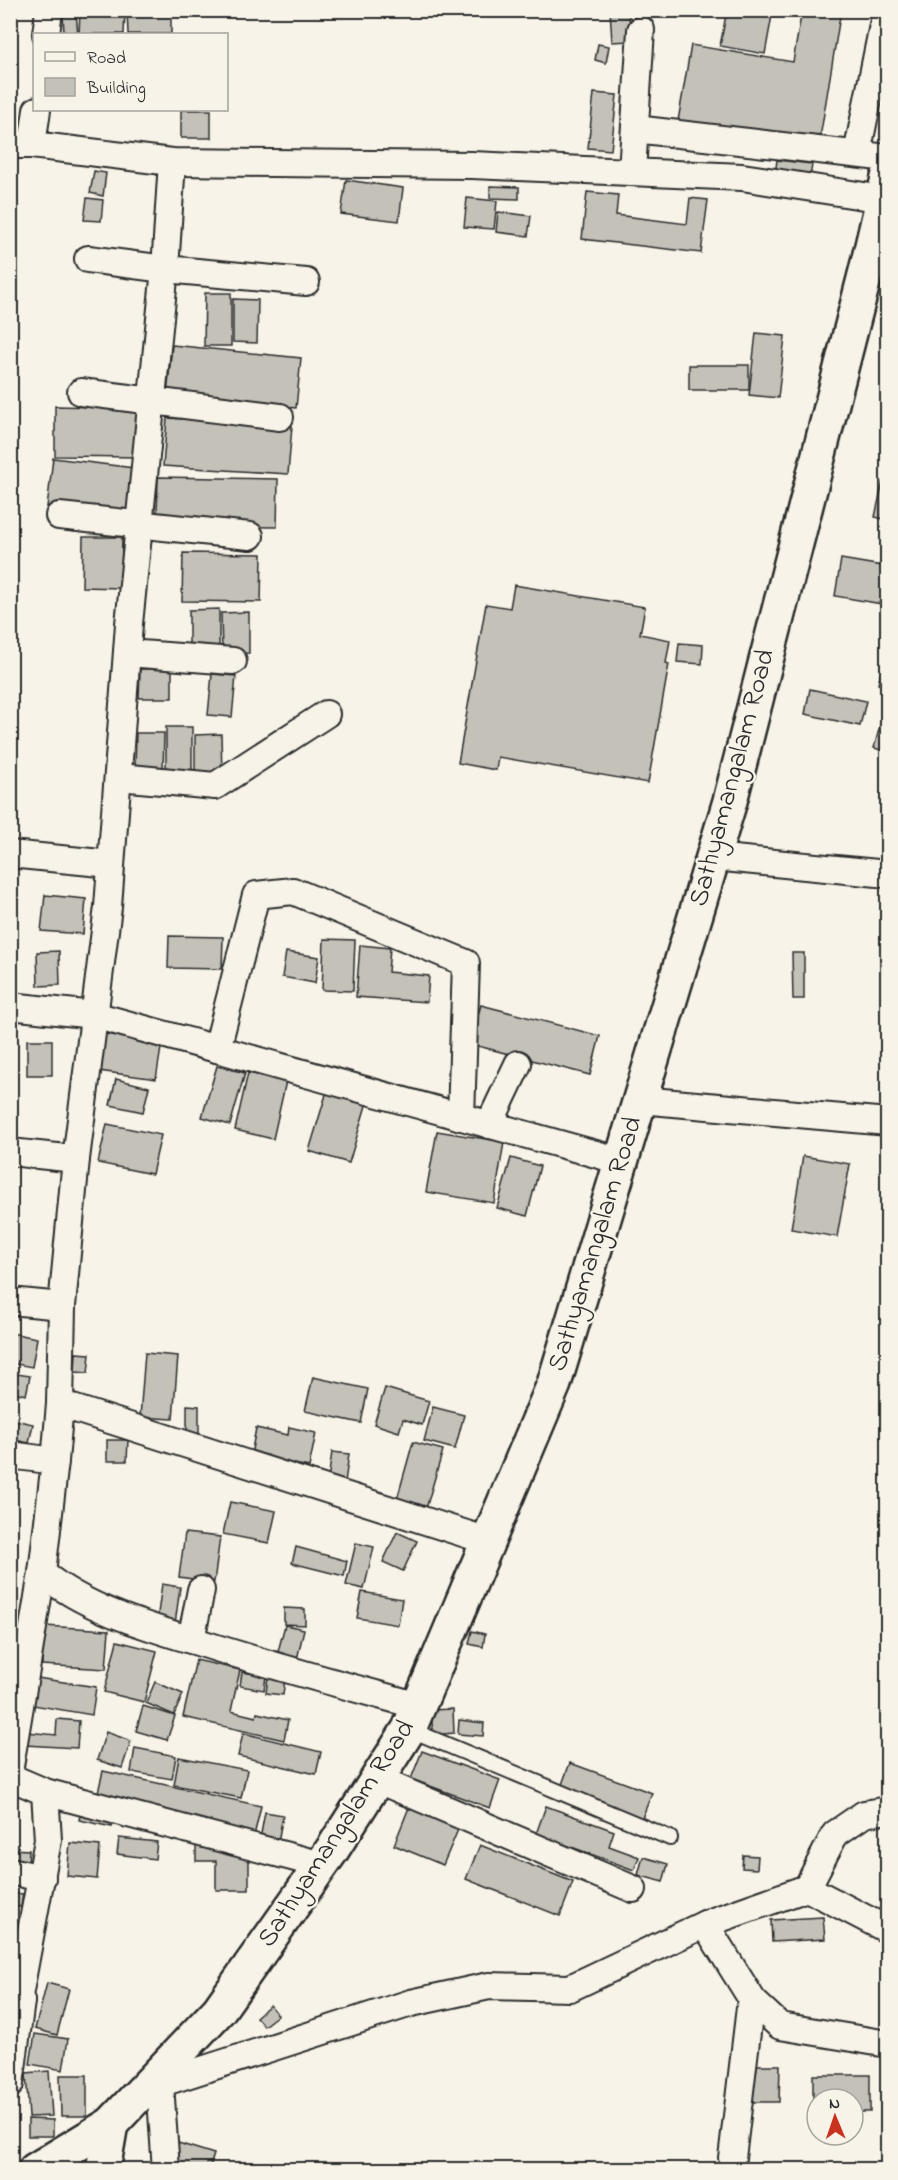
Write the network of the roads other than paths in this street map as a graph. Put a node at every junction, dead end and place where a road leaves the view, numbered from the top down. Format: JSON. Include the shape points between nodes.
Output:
{"nodes":[{"id":1,"x":49,"y":10,"type":"edge"},
{"id":2,"x":886,"y":10,"type":"edge"},
{"id":3,"x":641,"y":30,"type":"dead end"},
{"id":4,"x":46,"y":33,"type":"edge"},
{"id":5,"x":37,"y":111,"type":"edge"},
{"id":6,"x":635,"y":129,"type":"junction"},
{"id":7,"x":21,"y":145,"type":"edge"},
{"id":8,"x":857,"y":154,"type":"junction"},
{"id":9,"x":888,"y":158,"type":"edge"},
{"id":10,"x":172,"y":162,"type":"junction"},
{"id":11,"x":633,"y":172,"type":"junction"},
{"id":12,"x":885,"y":189,"type":"edge"},
{"id":13,"x":879,"y":252,"type":"edge"},
{"id":14,"x":88,"y":259,"type":"dead end"},
{"id":15,"x":165,"y":269,"type":"junction"},
{"id":16,"x":306,"y":282,"type":"dead end"},
{"id":17,"x":81,"y":392,"type":"dead end"},
{"id":18,"x":152,"y":402,"type":"junction"},
{"id":19,"x":280,"y":417,"type":"dead end"},
{"id":20,"x":59,"y":516,"type":"dead end"},
{"id":21,"x":139,"y":525,"type":"junction"},
{"id":22,"x":250,"y":536,"type":"dead end"},
{"id":23,"x":127,"y":652,"type":"junction"},
{"id":24,"x":233,"y":661,"type":"dead end"},
{"id":25,"x":326,"y":714,"type":"dead end"},
{"id":26,"x":119,"y":777,"type":"junction"},
{"id":27,"x":10,"y":854,"type":"edge"},
{"id":28,"x":713,"y":857,"type":"junction"},
{"id":29,"x":111,"y":864,"type":"junction"},
{"id":30,"x":888,"y":874,"type":"edge"},
{"id":31,"x":10,"y":1006,"type":"edge"},
{"id":32,"x":94,"y":1015,"type":"junction"},
{"id":33,"x":217,"y":1049,"type":"junction"},
{"id":34,"x":518,"y":1064,"type":"dead end"},
{"id":35,"x":640,"y":1100,"type":"junction"},
{"id":36,"x":461,"y":1117,"type":"junction"},
{"id":37,"x":888,"y":1122,"type":"edge"},
{"id":38,"x":489,"y":1125,"type":"junction"},
{"id":39,"x":10,"y":1152,"type":"edge"},
{"id":40,"x":76,"y":1159,"type":"junction"},
{"id":41,"x":621,"y":1161,"type":"junction"},
{"id":42,"x":10,"y":1301,"type":"edge"},
{"id":43,"x":62,"y":1306,"type":"junction"},
{"id":44,"x":60,"y":1404,"type":"junction"},
{"id":45,"x":10,"y":1455,"type":"edge"},
{"id":46,"x":55,"y":1461,"type":"junction"},
{"id":47,"x":488,"y":1541,"type":"junction"},
{"id":48,"x":42,"y":1573,"type":"junction"},
{"id":49,"x":201,"y":1590,"type":"dead end"},
{"id":50,"x":191,"y":1640,"type":"junction"},
{"id":51,"x":414,"y":1717,"type":"junction"},
{"id":52,"x":10,"y":1766,"type":"edge"},
{"id":53,"x":10,"y":1777,"type":"edge"},
{"id":54,"x":378,"y":1780,"type":"junction"},
{"id":55,"x":45,"y":1792,"type":"junction"},
{"id":56,"x":888,"y":1810,"type":"edge"},
{"id":57,"x":670,"y":1838,"type":"dead end"},
{"id":58,"x":322,"y":1865,"type":"junction"},
{"id":59,"x":10,"y":1871,"type":"edge"},
{"id":60,"x":42,"y":1878,"type":"junction"},
{"id":61,"x":807,"y":1888,"type":"junction"},
{"id":62,"x":633,"y":1889,"type":"dead end"},
{"id":63,"x":705,"y":1924,"type":"junction"},
{"id":64,"x":888,"y":1930,"type":"edge"},
{"id":65,"x":752,"y":1999,"type":"junction"},
{"id":66,"x":16,"y":2000,"type":"edge"},
{"id":67,"x":888,"y":2044,"type":"edge"},
{"id":68,"x":10,"y":2085,"type":"edge"},
{"id":69,"x":153,"y":2086,"type":"junction"},
{"id":70,"x":111,"y":2124,"type":"junction"},
{"id":71,"x":732,"y":2158,"type":"dead end"},
{"id":72,"x":35,"y":2169,"type":"edge"},
{"id":73,"x":103,"y":2169,"type":"edge"},
{"id":74,"x":166,"y":2169,"type":"edge"}],
"edges":[{"from":1,"to":4,"type":"street"},
{"from":2,"to":8,"type":"street"},
{"from":3,"to":6,"type":"street"},
{"from":5,"to":7,"type":"street"},
{"from":6,"to":8,"type":"street"},
{"from":6,"to":11,"type":"street"},
{"from":7,"to":10,"type":"street"},
{"from":8,"to":9,"type":"street"},
{"from":10,"to":11,"type":"street","via":[[471,165]]},
{"from":10,"to":15,"type":"street"},
{"from":11,"to":12,"type":"street"},
{"from":12,"to":13,"type":"main road","name":"Sathyamangalam Road"},
{"from":13,"to":28,"type":"main road","name":"Sathyamangalam Road"},
{"from":14,"to":15,"type":"street"},
{"from":15,"to":16,"type":"street"},
{"from":15,"to":18,"type":"street"},
{"from":17,"to":18,"type":"street"},
{"from":18,"to":19,"type":"street"},
{"from":18,"to":21,"type":"street"},
{"from":20,"to":21,"type":"street"},
{"from":21,"to":22,"type":"street"},
{"from":21,"to":23,"type":"street"},
{"from":23,"to":24,"type":"street"},
{"from":23,"to":26,"type":"street"},
{"from":25,"to":26,"type":"street","via":[[215,786]]},
{"from":26,"to":29,"type":"street"},
{"from":27,"to":29,"type":"street"},
{"from":28,"to":30,"type":"street"},
{"from":28,"to":35,"type":"main road","name":"Sathyamangalam Road"},
{"from":29,"to":32,"type":"street"},
{"from":31,"to":32,"type":"street"},
{"from":32,"to":33,"type":"street"},
{"from":32,"to":40,"type":"street"},
{"from":33,"to":36,"type":"street"},
{"from":33,"to":36,"type":"street","via":[[256,895],[293,891],[466,963]]},
{"from":34,"to":38,"type":"street"},
{"from":35,"to":37,"type":"street"},
{"from":35,"to":41,"type":"main road","name":"Sathyamangalam Road"},
{"from":36,"to":38,"type":"street"},
{"from":38,"to":41,"type":"street"},
{"from":39,"to":40,"type":"street"},
{"from":40,"to":43,"type":"street"},
{"from":41,"to":47,"type":"main road","name":"Sathyamangalam Road","via":[[554,1384]]},
{"from":42,"to":43,"type":"street"},
{"from":43,"to":44,"type":"street"},
{"from":44,"to":46,"type":"street"},
{"from":44,"to":47,"type":"street"},
{"from":45,"to":46,"type":"street"},
{"from":46,"to":48,"type":"street"},
{"from":47,"to":51,"type":"main road","name":"Sathyamangalam Road"},
{"from":48,"to":50,"type":"street","via":[[61,1589],[114,1613]]},
{"from":48,"to":52,"type":"street"},
{"from":49,"to":50,"type":"street"},
{"from":50,"to":51,"type":"street"},
{"from":51,"to":54,"type":"main road","name":"Sathyamangalam Road"},
{"from":51,"to":57,"type":"lane"},
{"from":53,"to":55,"type":"street"},
{"from":54,"to":58,"type":"main road","name":"Sathyamangalam Road"},
{"from":54,"to":62,"type":"street"},
{"from":55,"to":58,"type":"street"},
{"from":55,"to":60,"type":"street","via":[[48,1840]]},
{"from":56,"to":61,"type":"street","via":[[864,1814],[835,1834]]},
{"from":58,"to":69,"type":"main road","name":"Sathyamangalam Road","via":[[219,2010]]},
{"from":59,"to":60,"type":"street"},
{"from":60,"to":66,"type":"street"},
{"from":61,"to":63,"type":"street"},
{"from":61,"to":64,"type":"street"},
{"from":63,"to":65,"type":"street"},
{"from":63,"to":69,"type":"street","via":[[570,1988],[489,1986],[411,2003]]},
{"from":65,"to":67,"type":"street","via":[[780,2026]]},
{"from":65,"to":71,"type":"street"},
{"from":66,"to":68,"type":"street"},
{"from":69,"to":70,"type":"main road","name":"Sathyamangalam Road"},
{"from":69,"to":74,"type":"street"},
{"from":70,"to":72,"type":"main road","name":"Sathyamangalam Road"},
{"from":70,"to":73,"type":"main road"}]}
